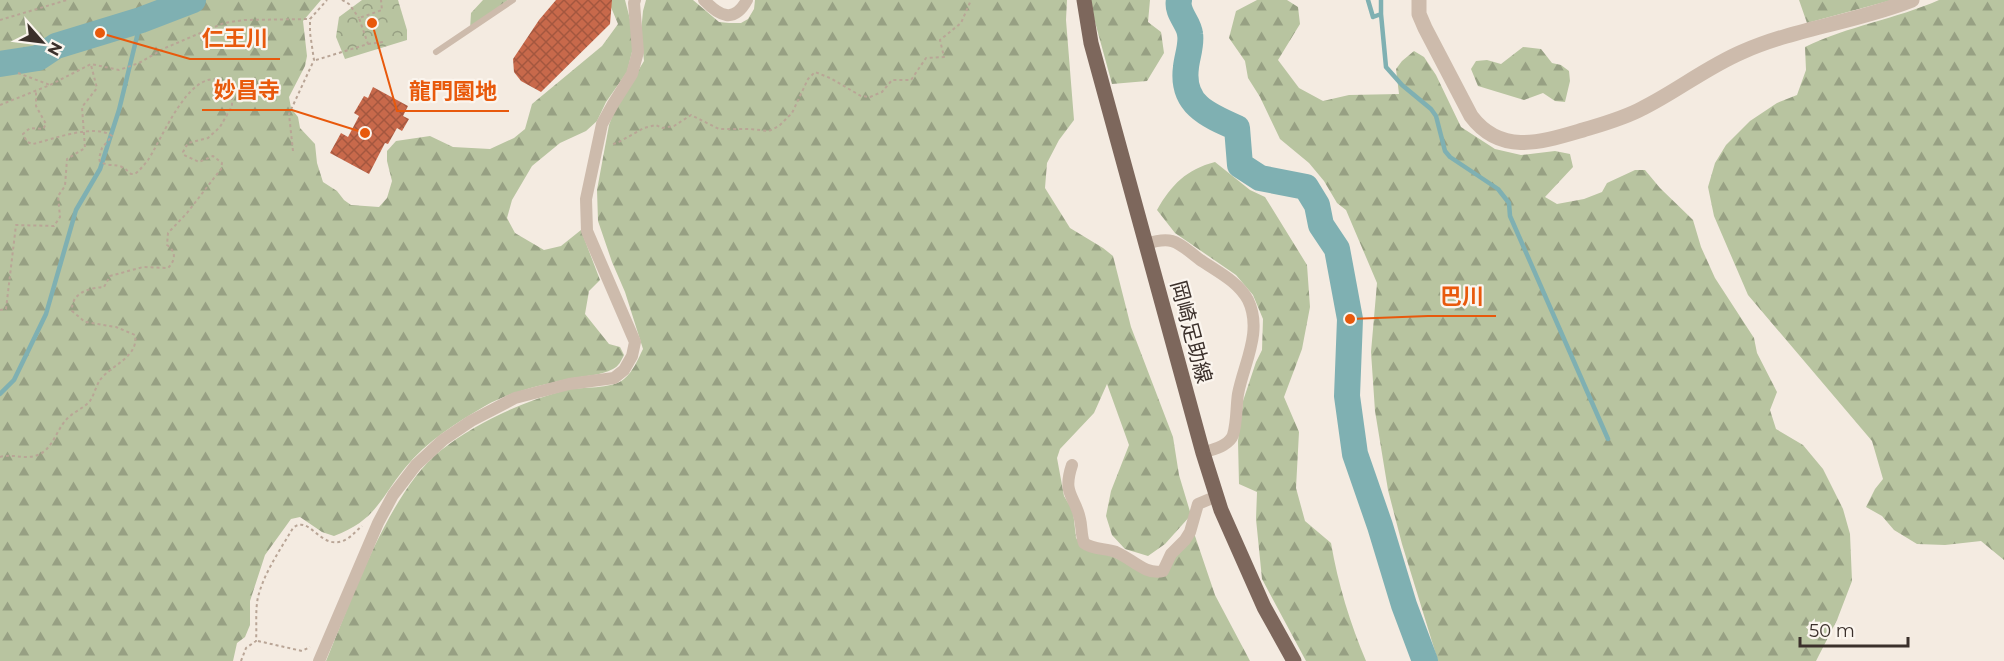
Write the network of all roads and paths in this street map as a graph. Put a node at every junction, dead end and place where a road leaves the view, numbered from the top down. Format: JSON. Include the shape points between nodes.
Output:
{"nodes":[{"id":1,"x":67,"y":0,"type":"edge"},
{"id":2,"x":327,"y":0,"type":"edge"},
{"id":3,"x":342,"y":0,"type":"edge"},
{"id":4,"x":381,"y":0,"type":"edge"},
{"id":5,"x":513,"y":0,"type":"edge"},
{"id":6,"x":635,"y":0,"type":"edge"},
{"id":7,"x":704,"y":0,"type":"edge"},
{"id":8,"x":747,"y":0,"type":"edge"},
{"id":9,"x":971,"y":0,"type":"edge"},
{"id":10,"x":1084,"y":0,"type":"edge"},
{"id":11,"x":1419,"y":0,"type":"edge"},
{"id":12,"x":1912,"y":0,"type":"edge"},
{"id":13,"x":359,"y":18,"type":"junction"},
{"id":14,"x":310,"y":19,"type":"junction"},
{"id":15,"x":0,"y":20,"type":"edge"},
{"id":16,"x":383,"y":42,"type":"dead end"},
{"id":17,"x":368,"y":44,"type":"junction"},
{"id":18,"x":436,"y":52,"type":"dead end"},
{"id":19,"x":314,"y":60,"type":"junction"},
{"id":20,"x":91,"y":64,"type":"junction"},
{"id":21,"x":18,"y":73,"type":"dead end"},
{"id":22,"x":50,"y":85,"type":"junction"},
{"id":23,"x":36,"y":91,"type":"junction"},
{"id":24,"x":0,"y":105,"type":"edge"},
{"id":25,"x":84,"y":133,"type":"junction"},
{"id":26,"x":597,"y":145,"type":"junction"},
{"id":27,"x":293,"y":151,"type":"dead end"},
{"id":28,"x":1146,"y":244,"type":"junction"},
{"id":29,"x":0,"y":310,"type":"edge"},
{"id":30,"x":1203,"y":453,"type":"junction"},
{"id":31,"x":0,"y":457,"type":"edge"},
{"id":32,"x":1072,"y":465,"type":"dead end"},
{"id":33,"x":1216,"y":496,"type":"junction"},
{"id":34,"x":378,"y":523,"type":"junction"},
{"id":35,"x":330,"y":634,"type":"junction"},
{"id":36,"x":256,"y":641,"type":"junction"},
{"id":37,"x":241,"y":661,"type":"edge"},
{"id":38,"x":319,"y":661,"type":"edge"},
{"id":39,"x":1294,"y":661,"type":"edge"}],
"edges":[{"from":1,"to":15,"type":"path"},
{"from":2,"to":14,"type":"path"},
{"from":3,"to":13,"type":"path"},
{"from":4,"to":13,"type":"path","via":[[382,10]]},
{"from":5,"to":18,"type":"lane"},
{"from":6,"to":26,"type":"street","via":[[638,52],[632,74],[602,124]]},
{"from":7,"to":8,"type":"street","via":[[716,13],[731,16]]},
{"from":9,"to":26,"type":"path","via":[[961,23],[940,40],[945,57],[927,58],[911,80],[892,80],[882,93],[861,96],[815,72],[792,113],[769,131],[719,129],[691,115],[674,126],[656,125],[617,143]]},
{"from":10,"to":28,"type":"main road","name":"岡崎足助線","via":[[1091,43]]},
{"from":11,"to":12,"type":"street","via":[[1419,14],[1471,116],[1492,135],[1522,143],[1542,142],[1642,109],[1742,51]]},
{"from":13,"to":17,"type":"path"},
{"from":14,"to":19,"type":"path"},
{"from":14,"to":20,"type":"path","via":[[224,23],[119,70]]},
{"from":16,"to":17,"type":"path"},
{"from":17,"to":19,"type":"path"},
{"from":19,"to":27,"type":"path","via":[[289,114]]},
{"from":20,"to":22,"type":"path"},
{"from":20,"to":25,"type":"path","via":[[97,88],[82,107]]},
{"from":21,"to":22,"type":"path"},
{"from":22,"to":23,"type":"path"},
{"from":23,"to":24,"type":"path"},
{"from":23,"to":25,"type":"path","via":[[36,106],[46,124],[44,129],[30,128],[23,134],[27,142]]},
{"from":25,"to":29,"type":"path","via":[[85,148],[68,159],[65,186],[58,196],[60,217],[54,226],[16,225],[6,309]]},
{"from":25,"to":31,"type":"path","via":[[106,132],[112,136],[102,148],[100,162],[123,166],[135,174],[148,160],[188,94],[210,80],[232,87],[232,106],[220,127],[208,138],[188,143],[183,152],[199,162],[213,156],[222,164],[168,233],[166,245],[175,255],[173,264],[110,276],[104,286],[86,288],[72,305],[72,310],[85,322],[135,335],[132,351],[101,379],[90,401],[65,420],[54,441],[41,453],[25,458],[10,454]]},
{"from":26,"to":34,"type":"street","via":[[586,199],[587,231],[634,342],[624,370],[614,378],[569,384],[515,398],[471,421],[416,465]]},
{"from":28,"to":30,"type":"main road","name":"岡崎足助線"},
{"from":28,"to":30,"type":"street","via":[[1174,241],[1232,281],[1248,300],[1253,343],[1238,392],[1233,435],[1226,443]]},
{"from":30,"to":33,"type":"main road","name":"岡崎足助線"},
{"from":32,"to":33,"type":"street","via":[[1068,490],[1080,518],[1084,543],[1117,552],[1152,573],[1162,571],[1185,540],[1198,504]]},
{"from":33,"to":39,"type":"main road","name":"岡崎足助線","via":[[1263,607]]},
{"from":34,"to":35,"type":"street"},
{"from":34,"to":36,"type":"path","via":[[369,520],[338,542],[321,538],[302,524],[293,528],[261,588]]},
{"from":35,"to":36,"type":"path","via":[[316,636],[310,647],[302,651]]},
{"from":35,"to":38,"type":"street"},
{"from":36,"to":37,"type":"path","via":[[246,648]]}]}
